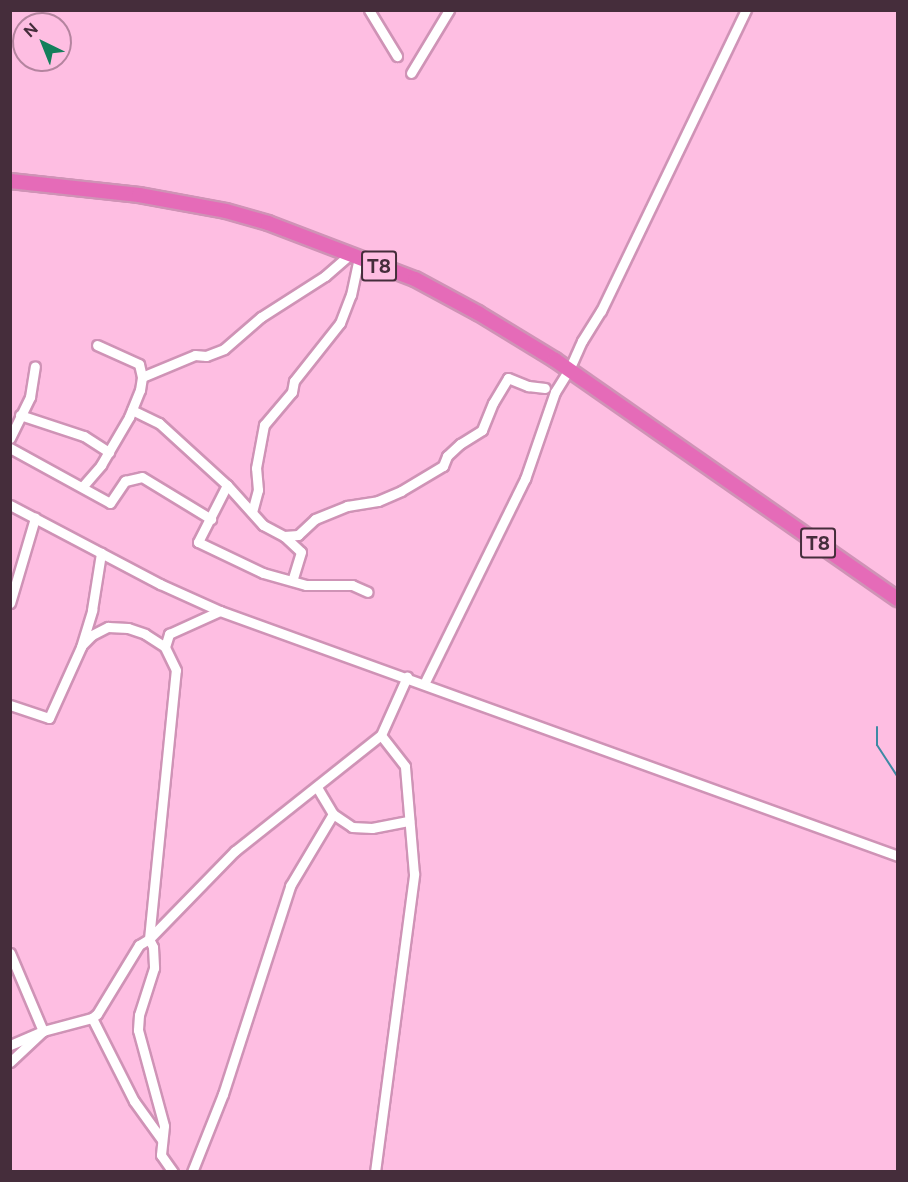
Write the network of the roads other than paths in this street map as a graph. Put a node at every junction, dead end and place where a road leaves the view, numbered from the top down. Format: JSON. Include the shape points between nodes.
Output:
{"nodes":[{"id":1,"x":369,"y":10,"type":"edge"},
{"id":2,"x":448,"y":10,"type":"edge"},
{"id":3,"x":746,"y":10,"type":"edge"},
{"id":4,"x":397,"y":56,"type":"dead end"},
{"id":5,"x":411,"y":73,"type":"dead end"},
{"id":6,"x":10,"y":181,"type":"edge"},
{"id":7,"x":354,"y":256,"type":"junction"},
{"id":8,"x":97,"y":345,"type":"dead end"},
{"id":9,"x":35,"y":366,"type":"dead end"},
{"id":10,"x":569,"y":370,"type":"junction"},
{"id":11,"x":142,"y":377,"type":"junction"},
{"id":12,"x":545,"y":388,"type":"dead end"},
{"id":13,"x":132,"y":410,"type":"junction"},
{"id":14,"x":20,"y":415,"type":"junction"},
{"id":15,"x":10,"y":438,"type":"edge"},
{"id":16,"x":10,"y":448,"type":"edge"},
{"id":17,"x":109,"y":452,"type":"junction"},
{"id":18,"x":227,"y":485,"type":"junction"},
{"id":19,"x":83,"y":486,"type":"junction"},
{"id":20,"x":10,"y":505,"type":"edge"},
{"id":21,"x":252,"y":512,"type":"junction"},
{"id":22,"x":36,"y":518,"type":"junction"},
{"id":23,"x":211,"y":519,"type":"junction"},
{"id":24,"x":284,"y":536,"type":"junction"},
{"id":25,"x":101,"y":553,"type":"junction"},
{"id":26,"x":292,"y":581,"type":"junction"},
{"id":27,"x":368,"y":592,"type":"dead end"},
{"id":28,"x":897,"y":599,"type":"edge"},
{"id":29,"x":10,"y":603,"type":"edge"},
{"id":30,"x":220,"y":611,"type":"junction"},
{"id":31,"x":81,"y":647,"type":"junction"},
{"id":32,"x":165,"y":647,"type":"junction"},
{"id":33,"x":407,"y":677,"type":"junction"},
{"id":34,"x":424,"y":684,"type":"junction"},
{"id":35,"x":10,"y":705,"type":"edge"},
{"id":36,"x":381,"y":735,"type":"junction"},
{"id":37,"x":317,"y":787,"type":"junction"},
{"id":38,"x":333,"y":814,"type":"junction"},
{"id":39,"x":409,"y":821,"type":"junction"},
{"id":40,"x":897,"y":856,"type":"edge"},
{"id":41,"x":149,"y":939,"type":"junction"},
{"id":42,"x":10,"y":953,"type":"edge"},
{"id":43,"x":92,"y":1018,"type":"junction"},
{"id":44,"x":43,"y":1031,"type":"junction"},
{"id":45,"x":10,"y":1045,"type":"edge"},
{"id":46,"x":10,"y":1062,"type":"edge"},
{"id":47,"x":162,"y":1140,"type":"junction"},
{"id":48,"x":173,"y":1172,"type":"edge"},
{"id":49,"x":192,"y":1172,"type":"edge"},
{"id":50,"x":375,"y":1172,"type":"edge"}],
"edges":[{"from":1,"to":4,"type":"street"},
{"from":2,"to":5,"type":"street"},
{"from":3,"to":10,"type":"street","via":[[602,311]]},
{"from":6,"to":7,"type":"highway","number":"T8","via":[[188,202],[268,223]]},
{"from":7,"to":10,"type":"highway","number":"T8","via":[[415,279]]},
{"from":7,"to":11,"type":"street","via":[[261,317],[224,349],[206,356],[195,354]]},
{"from":7,"to":21,"type":"street","via":[[351,295],[340,323],[264,425]]},
{"from":8,"to":11,"type":"street","via":[[139,364]]},
{"from":9,"to":14,"type":"street","via":[[30,396]]},
{"from":10,"to":28,"type":"highway","number":"T8"},
{"from":10,"to":34,"type":"street","via":[[555,392],[525,479]]},
{"from":11,"to":13,"type":"street"},
{"from":12,"to":24,"type":"street","via":[[508,378],[482,430],[447,456],[443,466],[401,491],[378,501],[347,506],[315,519],[298,535]]},
{"from":13,"to":17,"type":"street"},
{"from":13,"to":18,"type":"street","via":[[159,423]]},
{"from":14,"to":15,"type":"street"},
{"from":14,"to":17,"type":"street","via":[[84,436]]},
{"from":16,"to":19,"type":"street"},
{"from":17,"to":19,"type":"street"},
{"from":18,"to":21,"type":"street"},
{"from":18,"to":23,"type":"street"},
{"from":19,"to":23,"type":"street","via":[[110,503],[125,481],[142,477]]},
{"from":20,"to":22,"type":"street"},
{"from":21,"to":24,"type":"street","via":[[263,525]]},
{"from":22,"to":25,"type":"street"},
{"from":22,"to":29,"type":"street"},
{"from":23,"to":26,"type":"street","via":[[198,542],[263,573]]},
{"from":24,"to":26,"type":"street","via":[[301,552]]},
{"from":25,"to":30,"type":"street"},
{"from":25,"to":31,"type":"street","via":[[92,610]]},
{"from":26,"to":27,"type":"street","via":[[306,585],[352,585]]},
{"from":30,"to":32,"type":"street","via":[[169,634]]},
{"from":30,"to":33,"type":"street"},
{"from":31,"to":32,"type":"street","via":[[92,635],[108,627],[128,628]]},
{"from":31,"to":35,"type":"street","via":[[49,718]]},
{"from":32,"to":41,"type":"street","via":[[176,670]]},
{"from":33,"to":34,"type":"street"},
{"from":33,"to":36,"type":"street"},
{"from":34,"to":40,"type":"street"},
{"from":36,"to":37,"type":"street"},
{"from":36,"to":39,"type":"street","via":[[405,766]]},
{"from":37,"to":38,"type":"street"},
{"from":37,"to":41,"type":"street","via":[[235,851]]},
{"from":38,"to":39,"type":"street","via":[[352,827],[372,828]]},
{"from":38,"to":49,"type":"street","via":[[290,886],[224,1094]]},
{"from":39,"to":50,"type":"street","via":[[414,874]]},
{"from":41,"to":43,"type":"street","via":[[139,945]]},
{"from":41,"to":47,"type":"street","via":[[154,968],[138,1030],[164,1126]]},
{"from":42,"to":44,"type":"street"},
{"from":43,"to":44,"type":"street"},
{"from":43,"to":47,"type":"street","via":[[134,1101]]},
{"from":44,"to":45,"type":"street"},
{"from":44,"to":46,"type":"street"},
{"from":47,"to":48,"type":"street","via":[[160,1155]]}]}
